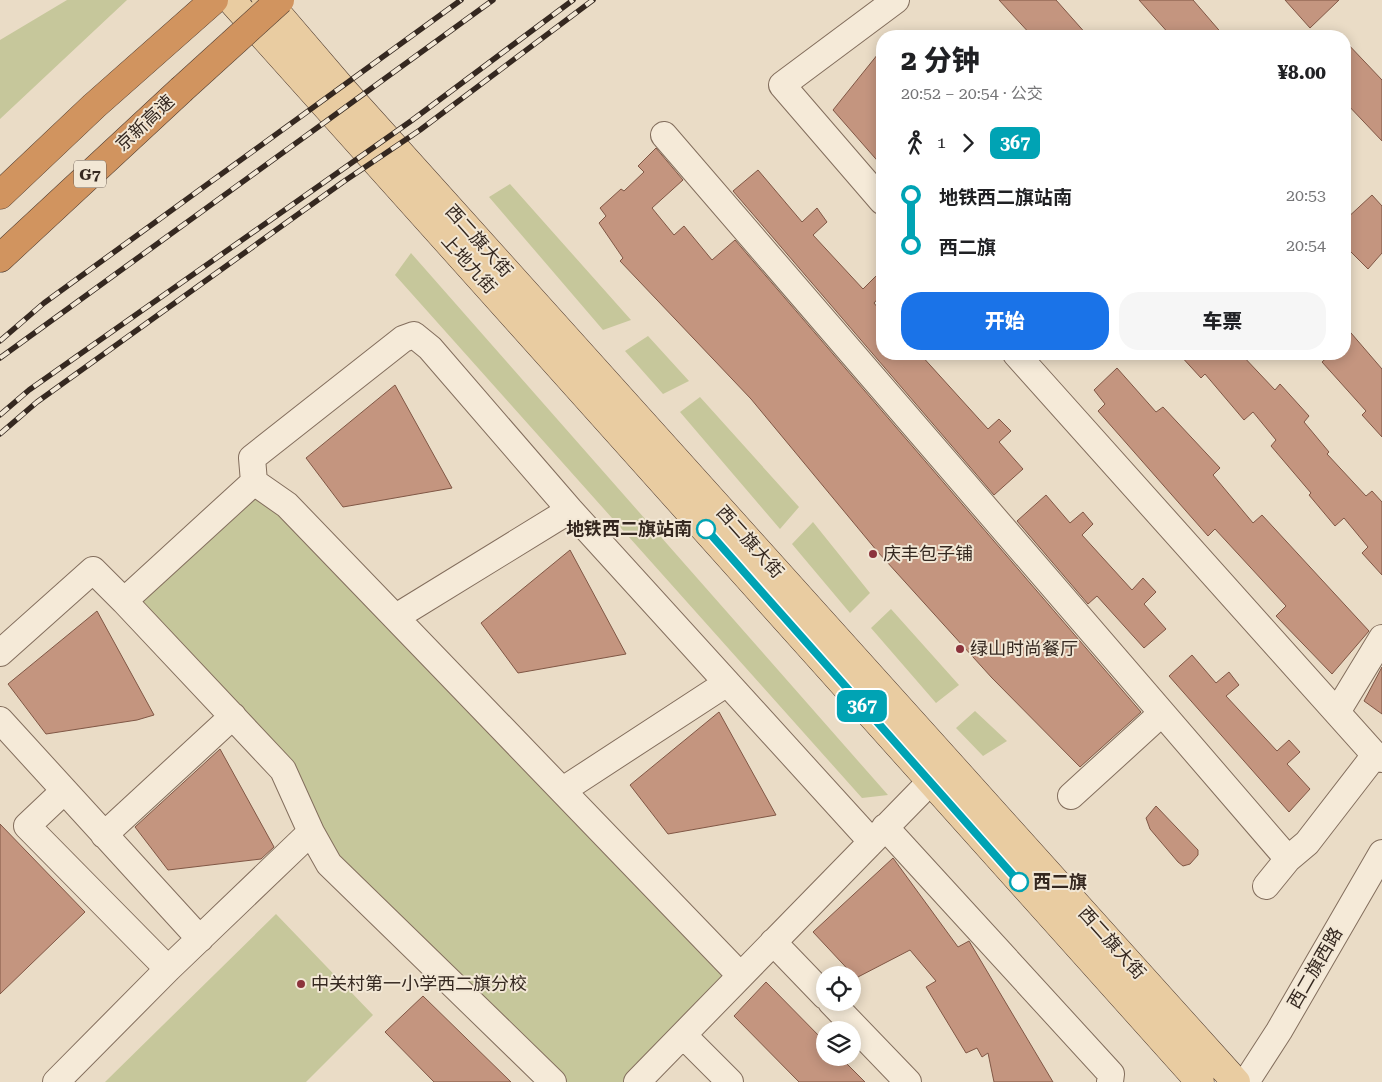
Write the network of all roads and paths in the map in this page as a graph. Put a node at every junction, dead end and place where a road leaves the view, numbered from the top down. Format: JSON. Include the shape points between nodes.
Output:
{"nodes":[{"id":1,"x":214,"y":0,"type":"edge"},
{"id":2,"x":231,"y":0,"type":"edge"},
{"id":3,"x":266,"y":0,"type":"edge"},
{"id":4,"x":280,"y":0,"type":"edge"},
{"id":5,"x":896,"y":0,"type":"edge"},
{"id":6,"x":664,"y":135,"type":"dead end"},
{"id":7,"x":0,"y":195,"type":"edge"},
{"id":8,"x":876,"y":195,"type":"edge"},
{"id":9,"x":0,"y":258,"type":"edge"},
{"id":10,"x":1021,"y":360,"type":"edge"},
{"id":11,"x":254,"y":482,"type":"junction"},
{"id":12,"x":570,"y":510,"type":"junction"},
{"id":13,"x":706,"y":529,"type":"joint"},
{"id":14,"x":124,"y":600,"type":"junction"},
{"id":15,"x":396,"y":617,"type":"junction"},
{"id":16,"x":1382,"y":638,"type":"edge"},
{"id":17,"x":0,"y":653,"type":"edge"},
{"id":18,"x":727,"y":683,"type":"junction"},
{"id":19,"x":1337,"y":712,"type":"junction"},
{"id":20,"x":1162,"y":713,"type":"junction"},
{"id":21,"x":233,"y":716,"type":"junction"},
{"id":22,"x":0,"y":720,"type":"edge"},
{"id":23,"x":1378,"y":757,"type":"edge"},
{"id":24,"x":930,"y":782,"type":"junction"},
{"id":25,"x":563,"y":790,"type":"junction"},
{"id":26,"x":64,"y":791,"type":"junction"},
{"id":27,"x":1071,"y":796,"type":"dead end"},
{"id":28,"x":311,"y":832,"type":"junction"},
{"id":29,"x":878,"y":834,"type":"junction"},
{"id":30,"x":104,"y":836,"type":"junction"},
{"id":31,"x":1288,"y":859,"type":"junction"},
{"id":32,"x":1378,"y":872,"type":"edge"},
{"id":33,"x":1266,"y":886,"type":"dead end"},
{"id":34,"x":200,"y":939,"type":"junction"},
{"id":35,"x":773,"y":942,"type":"junction"},
{"id":36,"x":168,"y":969,"type":"junction"},
{"id":37,"x":740,"y":975,"type":"junction"},
{"id":38,"x":816,"y":987,"type":"edge"},
{"id":39,"x":840,"y":1011,"type":"edge"},
{"id":40,"x":683,"y":1035,"type":"junction"},
{"id":41,"x":56,"y":1082,"type":"edge"},
{"id":42,"x":553,"y":1082,"type":"edge"},
{"id":43,"x":637,"y":1082,"type":"edge"},
{"id":44,"x":730,"y":1082,"type":"edge"},
{"id":45,"x":908,"y":1082,"type":"edge"},
{"id":46,"x":1110,"y":1082,"type":"edge"},
{"id":47,"x":1200,"y":1082,"type":"edge"},
{"id":48,"x":1236,"y":1082,"type":"edge"},
{"id":49,"x":1246,"y":1082,"type":"edge"}],
"edges":[{"from":1,"to":7,"type":"highway","number":"G7"},
{"from":2,"to":13,"type":"main road","name":"上地九街"},
{"from":3,"to":48,"type":"main road","name":"西二旗大街","via":[[344,91]]},
{"from":4,"to":9,"type":"highway","name":"京新高速","number":"G7","bridge":true},
{"from":5,"to":8,"type":"street","via":[[782,85]]},
{"from":6,"to":20,"type":"street"},
{"from":10,"to":19,"type":"street"},
{"from":11,"to":12,"type":"street","via":[[252,458],[403,339],[414,335],[430,348]]},
{"from":11,"to":14,"type":"street"},
{"from":11,"to":15,"type":"street","via":[[287,505]]},
{"from":12,"to":15,"type":"street"},
{"from":12,"to":18,"type":"street"},
{"from":13,"to":24,"type":"main road","name":"西二旗大街"},
{"from":14,"to":17,"type":"street","via":[[93,570]]},
{"from":14,"to":21,"type":"street"},
{"from":15,"to":25,"type":"street"},
{"from":16,"to":19,"type":"street"},
{"from":18,"to":25,"type":"street"},
{"from":18,"to":29,"type":"street"},
{"from":19,"to":23,"type":"street"},
{"from":20,"to":27,"type":"street"},
{"from":20,"to":31,"type":"street"},
{"from":21,"to":28,"type":"street","via":[[283,770]]},
{"from":21,"to":30,"type":"street"},
{"from":22,"to":26,"type":"street"},
{"from":23,"to":31,"type":"street","via":[[1307,843]]},
{"from":24,"to":29,"type":"street"},
{"from":24,"to":47,"type":"main road","name":"西二旗大街"},
{"from":25,"to":37,"type":"street"},
{"from":26,"to":30,"type":"street"},
{"from":26,"to":36,"type":"street","via":[[27,826]]},
{"from":28,"to":34,"type":"street"},
{"from":28,"to":42,"type":"street","via":[[329,864]]},
{"from":29,"to":35,"type":"street"},
{"from":29,"to":46,"type":"street","via":[[1111,1074]]},
{"from":30,"to":34,"type":"street"},
{"from":31,"to":33,"type":"street"},
{"from":32,"to":49,"type":"street","name":"西二旗西路"},
{"from":34,"to":36,"type":"street"},
{"from":35,"to":37,"type":"street"},
{"from":35,"to":38,"type":"street"},
{"from":36,"to":41,"type":"street"},
{"from":37,"to":40,"type":"street"},
{"from":39,"to":45,"type":"street"},
{"from":40,"to":43,"type":"street"},
{"from":40,"to":44,"type":"street"}]}
